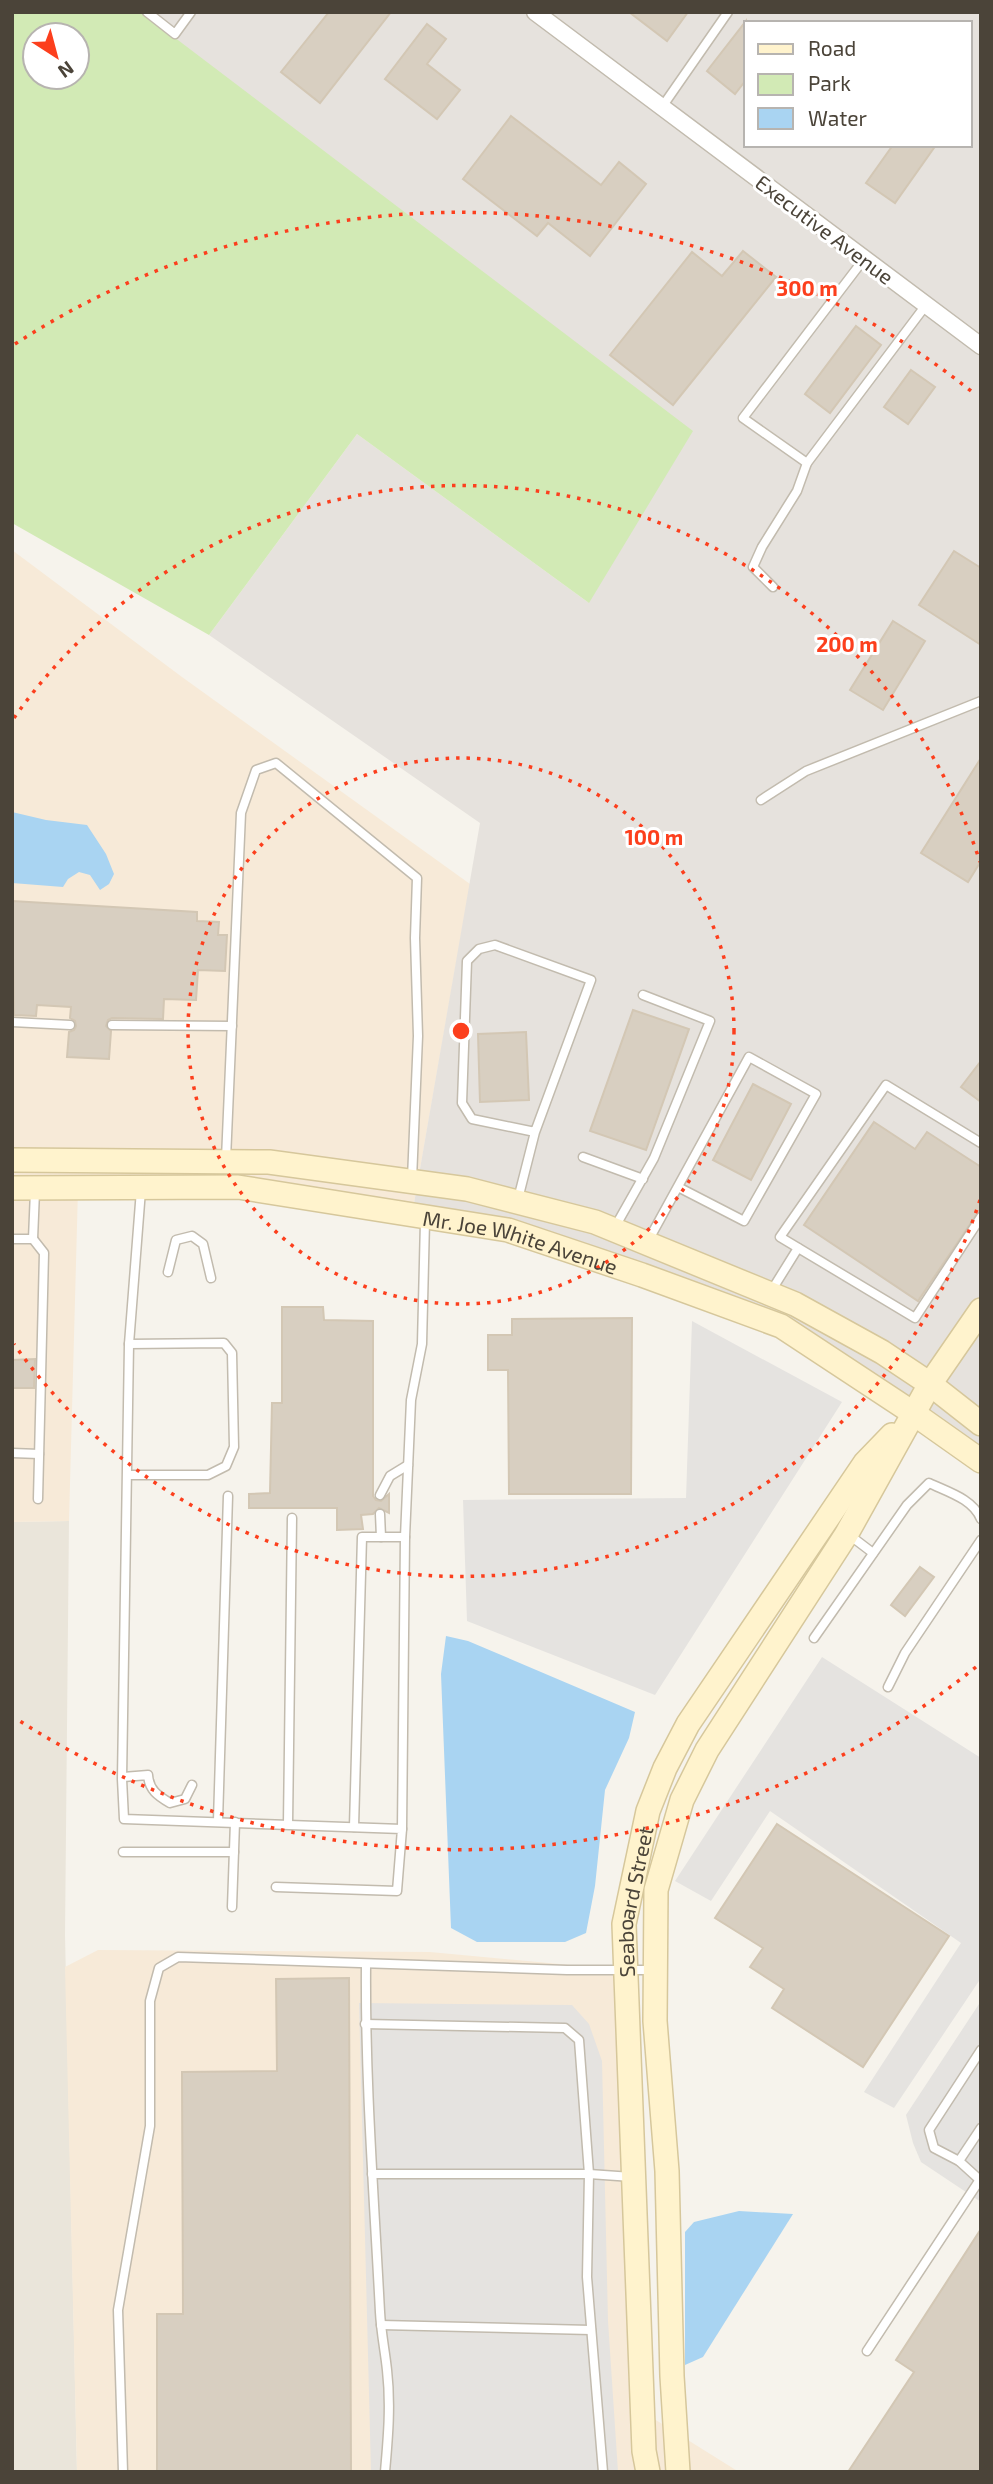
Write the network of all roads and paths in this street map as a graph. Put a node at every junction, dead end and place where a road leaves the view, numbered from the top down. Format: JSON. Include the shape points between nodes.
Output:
{"nodes":[{"id":1,"x":147,"y":12,"type":"edge"},
{"id":2,"x":191,"y":12,"type":"edge"},
{"id":3,"x":535,"y":12,"type":"edge"},
{"id":4,"x":728,"y":12,"type":"edge"},
{"id":5,"x":662,"y":107,"type":"junction"},
{"id":6,"x":864,"y":258,"type":"junction"},
{"id":7,"x":926,"y":305,"type":"junction"},
{"id":8,"x":981,"y":346,"type":"edge"},
{"id":9,"x":807,"y":463,"type":"junction"},
{"id":10,"x":772,"y":587,"type":"dead end"},
{"id":11,"x":981,"y":701,"type":"edge"},
{"id":12,"x":761,"y":800,"type":"dead end"},
{"id":13,"x":643,"y":995,"type":"dead end"},
{"id":14,"x":12,"y":1021,"type":"edge"},
{"id":15,"x":70,"y":1024,"type":"dead end"},
{"id":16,"x":112,"y":1025,"type":"dead end"},
{"id":17,"x":232,"y":1026,"type":"junction"},
{"id":18,"x":535,"y":1132,"type":"junction"},
{"id":19,"x":981,"y":1143,"type":"edge"},
{"id":20,"x":583,"y":1157,"type":"dead end"},
{"id":21,"x":12,"y":1160,"type":"edge"},
{"id":22,"x":226,"y":1162,"type":"junction"},
{"id":23,"x":643,"y":1179,"type":"junction"},
{"id":24,"x":412,"y":1182,"type":"junction"},
{"id":25,"x":678,"y":1187,"type":"junction"},
{"id":26,"x":12,"y":1188,"type":"edge"},
{"id":27,"x":35,"y":1188,"type":"junction"},
{"id":28,"x":141,"y":1188,"type":"junction"},
{"id":29,"x":518,"y":1202,"type":"junction"},
{"id":30,"x":426,"y":1217,"type":"junction"},
{"id":31,"x":981,"y":1217,"type":"edge"},
{"id":32,"x":614,"y":1230,"type":"junction"},
{"id":33,"x":12,"y":1239,"type":"edge"},
{"id":34,"x":33,"y":1239,"type":"junction"},
{"id":35,"x":647,"y":1244,"type":"junction"},
{"id":36,"x":798,"y":1248,"type":"junction"},
{"id":37,"x":168,"y":1272,"type":"dead end"},
{"id":38,"x":211,"y":1278,"type":"dead end"},
{"id":39,"x":769,"y":1293,"type":"junction"},
{"id":40,"x":978,"y":1320,"type":"edge"},
{"id":41,"x":130,"y":1345,"type":"junction"},
{"id":42,"x":930,"y":1384,"type":"junction"},
{"id":43,"x":913,"y":1413,"type":"junction"},
{"id":44,"x":981,"y":1424,"type":"edge"},
{"id":45,"x":12,"y":1453,"type":"edge"},
{"id":46,"x":39,"y":1454,"type":"junction"},
{"id":47,"x":981,"y":1461,"type":"edge"},
{"id":48,"x":408,"y":1465,"type":"junction"},
{"id":49,"x":129,"y":1475,"type":"junction"},
{"id":50,"x":380,"y":1495,"type":"dead end"},
{"id":51,"x":228,"y":1496,"type":"dead end"},
{"id":52,"x":38,"y":1499,"type":"dead end"},
{"id":53,"x":380,"y":1514,"type":"dead end"},
{"id":54,"x":292,"y":1518,"type":"dead end"},
{"id":55,"x":981,"y":1520,"type":"edge"},
{"id":56,"x":846,"y":1535,"type":"junction"},
{"id":57,"x":381,"y":1537,"type":"junction"},
{"id":58,"x":405,"y":1537,"type":"junction"},
{"id":59,"x":981,"y":1540,"type":"edge"},
{"id":60,"x":873,"y":1553,"type":"junction"},
{"id":61,"x":814,"y":1638,"type":"dead end"},
{"id":62,"x":888,"y":1688,"type":"dead end"},
{"id":63,"x":123,"y":1777,"type":"junction"},
{"id":64,"x":192,"y":1785,"type":"dead end"},
{"id":65,"x":218,"y":1821,"type":"junction"},
{"id":66,"x":235,"y":1822,"type":"junction"},
{"id":67,"x":288,"y":1824,"type":"junction"},
{"id":68,"x":354,"y":1826,"type":"junction"},
{"id":69,"x":402,"y":1829,"type":"junction"},
{"id":70,"x":123,"y":1852,"type":"dead end"},
{"id":71,"x":234,"y":1852,"type":"junction"},
{"id":72,"x":276,"y":1887,"type":"dead end"},
{"id":73,"x":232,"y":1907,"type":"dead end"},
{"id":74,"x":366,"y":1965,"type":"junction"},
{"id":75,"x":654,"y":1969,"type":"junction"},
{"id":76,"x":625,"y":1970,"type":"junction"},
{"id":77,"x":365,"y":2024,"type":"junction"},
{"id":78,"x":981,"y":2050,"type":"edge"},
{"id":79,"x":981,"y":2128,"type":"edge"},
{"id":80,"x":959,"y":2161,"type":"junction"},
{"id":81,"x":372,"y":2174,"type":"junction"},
{"id":82,"x":589,"y":2174,"type":"junction"},
{"id":83,"x":633,"y":2178,"type":"junction"},
{"id":84,"x":980,"y":2181,"type":"edge"},
{"id":85,"x":381,"y":2325,"type":"junction"},
{"id":86,"x":591,"y":2330,"type":"junction"},
{"id":87,"x":867,"y":2351,"type":"dead end"},
{"id":88,"x":123,"y":2472,"type":"edge"},
{"id":89,"x":385,"y":2472,"type":"edge"},
{"id":90,"x":392,"y":2472,"type":"edge"},
{"id":91,"x":603,"y":2472,"type":"edge"},
{"id":92,"x":648,"y":2472,"type":"edge"},
{"id":93,"x":678,"y":2472,"type":"edge"}],
"edges":[{"from":1,"to":2,"type":"lane","via":[[175,34]]},
{"from":3,"to":5,"type":"street","name":"Executive Avenue"},
{"from":4,"to":5,"type":"lane"},
{"from":5,"to":6,"type":"street","name":"Executive Avenue"},
{"from":6,"to":7,"type":"street","name":"Executive Avenue"},
{"from":6,"to":9,"type":"lane","via":[[743,418]]},
{"from":7,"to":8,"type":"street","name":"Executive Avenue"},
{"from":7,"to":9,"type":"lane"},
{"from":9,"to":10,"type":"lane","via":[[797,491],[753,567]]},
{"from":11,"to":12,"type":"lane","via":[[806,771]]},
{"from":13,"to":23,"type":"lane","via":[[710,1021]]},
{"from":14,"to":15,"type":"lane"},
{"from":16,"to":17,"type":"lane"},
{"from":17,"to":22,"type":"lane"},
{"from":17,"to":24,"type":"lane","via":[[241,813],[256,770],[276,762],[417,878],[418,1036]]},
{"from":18,"to":18,"type":"lane","via":[[591,980],[495,945],[479,949],[467,961],[463,1103],[472,1119]]},
{"from":18,"to":29,"type":"lane"},
{"from":19,"to":36,"type":"lane","via":[[886,1085],[780,1237]]},
{"from":20,"to":23,"type":"lane"},
{"from":21,"to":22,"type":"street","name":"Mr. Joe White Avenue"},
{"from":22,"to":24,"type":"street","name":"Mr. Joe White Avenue","via":[[269,1162]]},
{"from":23,"to":32,"type":"lane"},
{"from":24,"to":29,"type":"street","name":"Mr. Joe White Avenue"},
{"from":25,"to":25,"type":"lane","via":[[749,1057],[816,1094],[744,1221]]},
{"from":25,"to":35,"type":"lane"},
{"from":26,"to":27,"type":"street","name":"Mr. Joe White Avenue"},
{"from":27,"to":28,"type":"street","name":"Mr. Joe White Avenue"},
{"from":27,"to":34,"type":"lane"},
{"from":28,"to":30,"type":"street","name":"Mr. Joe White Avenue","via":[[238,1187]]},
{"from":28,"to":41,"type":"lane"},
{"from":29,"to":32,"type":"street","name":"Mr. Joe White Avenue"},
{"from":30,"to":43,"type":"street","name":"Mr. Joe White Avenue","via":[[508,1230],[781,1326]]},
{"from":30,"to":48,"type":"lane","via":[[422,1344],[411,1400]]},
{"from":31,"to":36,"type":"lane","via":[[915,1318]]},
{"from":32,"to":35,"type":"street","name":"Mr. Joe White Avenue"},
{"from":33,"to":34,"type":"lane"},
{"from":34,"to":46,"type":"lane","via":[[44,1253]]},
{"from":35,"to":39,"type":"street","name":"Mr. Joe White Avenue"},
{"from":36,"to":39,"type":"lane"},
{"from":37,"to":38,"type":"lane","via":[[176,1240],[192,1236],[203,1244]]},
{"from":39,"to":42,"type":"street","name":"Mr. Joe White Avenue","via":[[882,1352]]},
{"from":40,"to":42,"type":"street","name":"Seaboard Street"},
{"from":41,"to":49,"type":"lane"},
{"from":41,"to":49,"type":"lane","via":[[224,1343],[232,1353],[234,1447],[226,1466],[208,1475]]},
{"from":42,"to":43,"type":"street","name":"Seaboard Street"},
{"from":42,"to":44,"type":"street","name":"Mr. Joe White Avenue"},
{"from":43,"to":47,"type":"street","name":"Mr. Joe White Avenue"},
{"from":43,"to":56,"type":"street","name":"Seaboard Street"},
{"from":43,"to":76,"type":"street","name":"Seaboard Street","via":[[865,1463],[682,1735],[648,1811],[624,1924]]},
{"from":45,"to":46,"type":"lane"},
{"from":46,"to":52,"type":"lane"},
{"from":48,"to":50,"type":"lane","via":[[390,1476]]},
{"from":48,"to":58,"type":"lane"},
{"from":49,"to":63,"type":"lane"},
{"from":51,"to":65,"type":"lane"},
{"from":53,"to":57,"type":"lane"},
{"from":54,"to":67,"type":"lane"},
{"from":55,"to":60,"type":"lane","via":[[977,1510],[956,1495],[929,1483]]},
{"from":56,"to":60,"type":"lane"},
{"from":56,"to":75,"type":"street","name":"Seaboard Street","via":[[707,1750],[682,1800],[656,1891]]},
{"from":57,"to":58,"type":"lane"},
{"from":57,"to":68,"type":"lane","via":[[362,1537]]},
{"from":58,"to":69,"type":"lane"},
{"from":59,"to":62,"type":"lane","via":[[905,1653]]},
{"from":60,"to":61,"type":"lane"},
{"from":63,"to":64,"type":"lane","via":[[148,1775],[157,1796],[170,1803],[185,1799]]},
{"from":63,"to":65,"type":"lane","via":[[124,1819]]},
{"from":65,"to":66,"type":"lane"},
{"from":66,"to":67,"type":"lane"},
{"from":66,"to":71,"type":"lane"},
{"from":67,"to":68,"type":"lane"},
{"from":68,"to":69,"type":"lane"},
{"from":69,"to":72,"type":"lane","via":[[397,1891]]},
{"from":70,"to":71,"type":"lane"},
{"from":71,"to":73,"type":"lane"},
{"from":74,"to":76,"type":"lane"},
{"from":74,"to":77,"type":"lane"},
{"from":74,"to":88,"type":"lane","via":[[177,1957],[159,1968],[150,2001],[150,2126],[117,2311]]},
{"from":75,"to":76,"type":"lane"},
{"from":75,"to":93,"type":"street","name":"Seaboard Street"},
{"from":76,"to":83,"type":"street","name":"Seaboard Street"},
{"from":77,"to":81,"type":"lane"},
{"from":77,"to":82,"type":"lane","via":[[565,2028],[579,2040]]},
{"from":78,"to":80,"type":"lane","via":[[929,2130],[934,2148]]},
{"from":79,"to":80,"type":"lane"},
{"from":80,"to":84,"type":"lane"},
{"from":81,"to":82,"type":"lane"},
{"from":81,"to":85,"type":"lane"},
{"from":82,"to":83,"type":"lane"},
{"from":82,"to":86,"type":"lane"},
{"from":83,"to":92,"type":"street","name":"Seaboard Street"},
{"from":84,"to":87,"type":"lane"},
{"from":85,"to":86,"type":"lane"},
{"from":85,"to":89,"type":"lane","via":[[390,2423]]},
{"from":86,"to":91,"type":"lane"},
{"from":89,"to":90,"type":"lane"}]}
